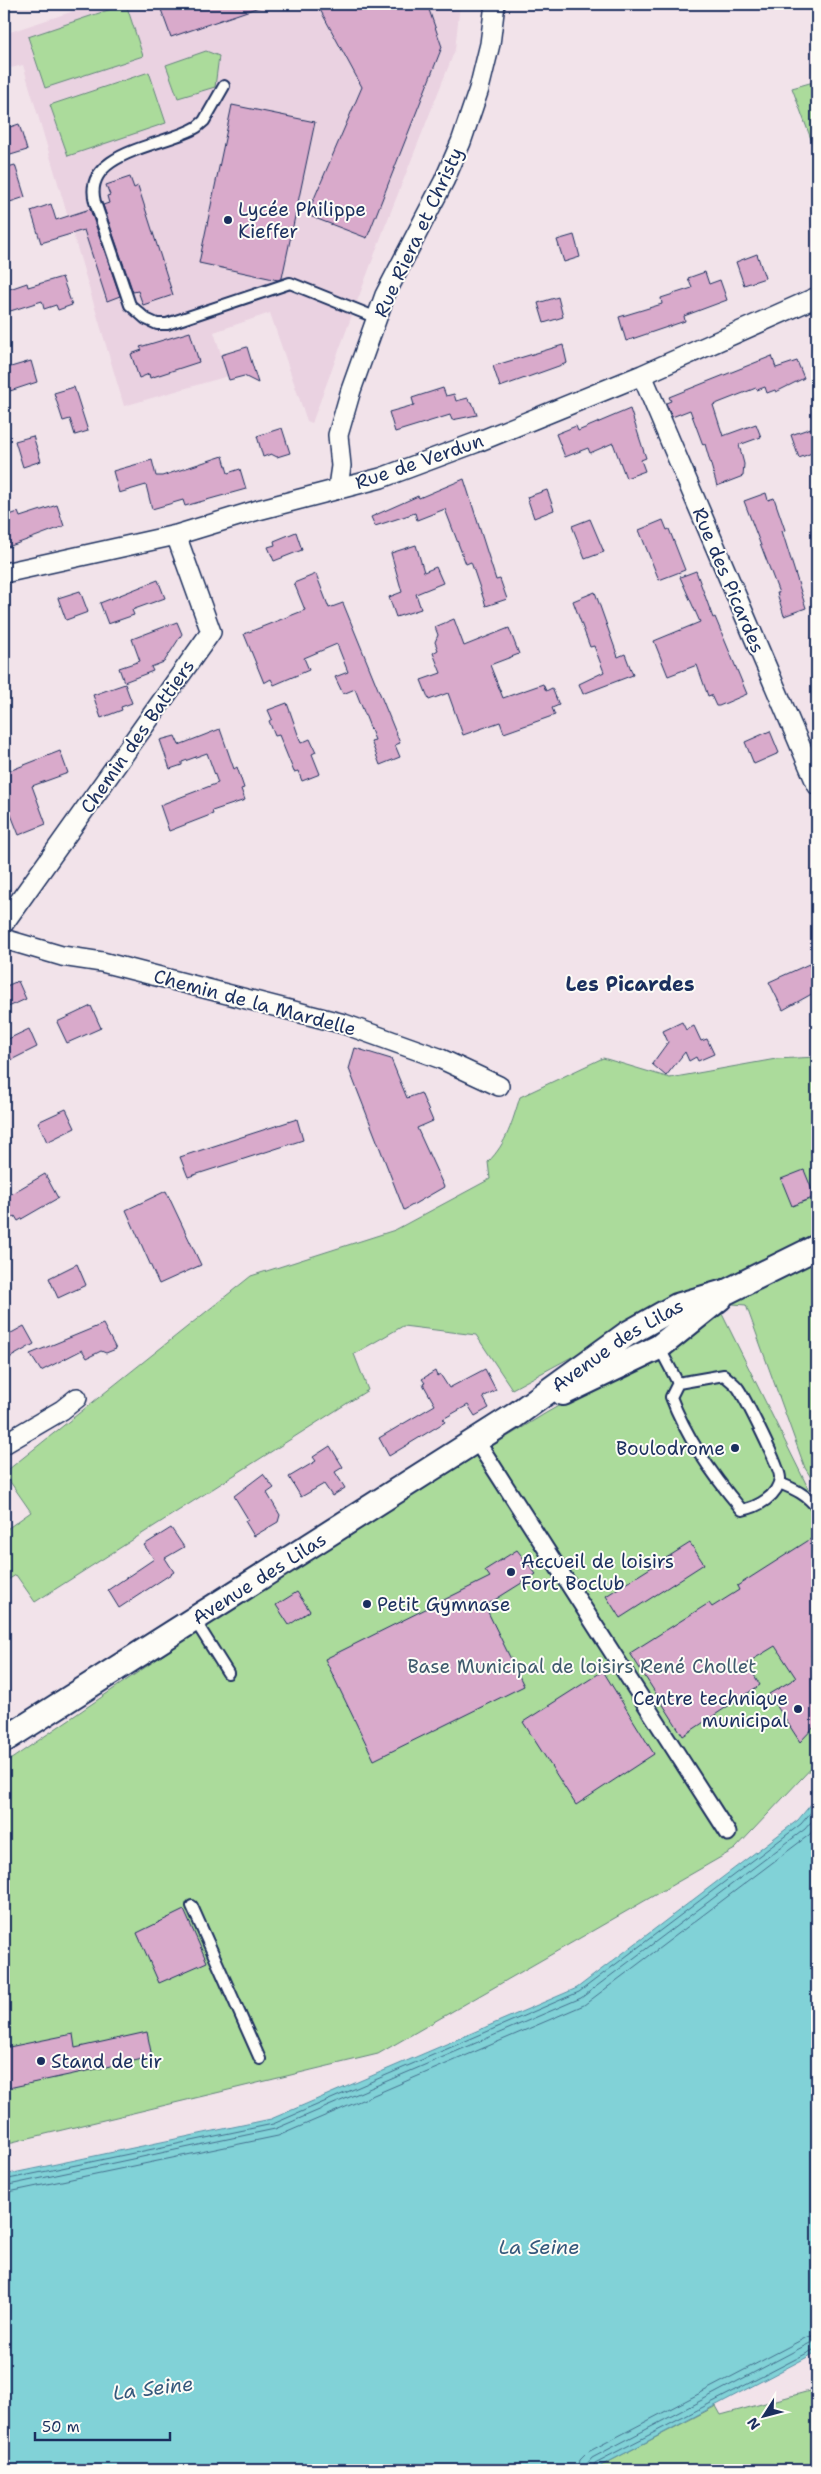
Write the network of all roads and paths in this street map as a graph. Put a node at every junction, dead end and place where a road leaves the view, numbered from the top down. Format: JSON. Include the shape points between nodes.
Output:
{"nodes":[{"id":1,"x":495,"y":4,"type":"edge"},
{"id":2,"x":224,"y":86,"type":"dead end"},
{"id":3,"x":817,"y":297,"type":"edge"},
{"id":4,"x":376,"y":318,"type":"junction"},
{"id":5,"x":642,"y":375,"type":"junction"},
{"id":6,"x":341,"y":488,"type":"junction"},
{"id":7,"x":176,"y":535,"type":"junction"},
{"id":8,"x":4,"y":573,"type":"edge"},
{"id":9,"x":817,"y":784,"type":"edge"},
{"id":10,"x":4,"y":923,"type":"edge"},
{"id":11,"x":4,"y":939,"type":"edge"},
{"id":12,"x":499,"y":1086,"type":"dead end"},
{"id":13,"x":817,"y":1247,"type":"edge"},
{"id":14,"x":728,"y":1291,"type":"junction"},
{"id":15,"x":636,"y":1329,"type":"junction"},
{"id":16,"x":651,"y":1352,"type":"junction"},
{"id":17,"x":678,"y":1383,"type":"junction"},
{"id":18,"x":77,"y":1398,"type":"dead end"},
{"id":19,"x":514,"y":1416,"type":"junction"},
{"id":20,"x":476,"y":1440,"type":"junction"},
{"id":21,"x":4,"y":1444,"type":"edge"},
{"id":22,"x":779,"y":1483,"type":"junction"},
{"id":23,"x":817,"y":1508,"type":"edge"},
{"id":24,"x":194,"y":1619,"type":"junction"},
{"id":25,"x":228,"y":1673,"type":"dead end"},
{"id":26,"x":4,"y":1740,"type":"edge"},
{"id":27,"x":728,"y":1833,"type":"dead end"},
{"id":28,"x":192,"y":1906,"type":"dead end"},
{"id":29,"x":260,"y":2060,"type":"dead end"}],
"edges":[{"from":1,"to":4,"type":"street","name":"Rue Riera et Christy","via":[[479,89],[461,142]]},
{"from":2,"to":4,"type":"lane","via":[[204,121],[197,127],[110,161],[96,179],[92,194],[130,305],[146,319],[167,324],[290,283]]},
{"from":3,"to":5,"type":"street","name":"Rue de Verdun"},
{"from":4,"to":6,"type":"street","name":"Rue Riera et Christy","via":[[338,435]]},
{"from":5,"to":6,"type":"street","name":"Rue de Verdun","via":[[475,443],[381,478]]},
{"from":5,"to":9,"type":"street","name":"Rue des Picardes"},
{"from":6,"to":7,"type":"street","name":"Rue de Verdun"},
{"from":7,"to":8,"type":"street","name":"Rue de Verdun"},
{"from":7,"to":10,"type":"street","name":"Chemin des Battiers","via":[[211,632]]},
{"from":11,"to":12,"type":"street","name":"Chemin de la Mardelle","via":[[344,1024],[439,1058]]},
{"from":13,"to":14,"type":"street","name":"Avenue des Lilas"},
{"from":14,"to":15,"type":"street","name":"Avenue des Lilas","via":[[677,1306]]},
{"from":14,"to":16,"type":"street","name":"Avenue des Lilas"},
{"from":15,"to":16,"type":"street"},
{"from":15,"to":19,"type":"street","name":"Avenue des Lilas"},
{"from":16,"to":17,"type":"lane"},
{"from":16,"to":19,"type":"street","name":"Avenue des Lilas"},
{"from":17,"to":22,"type":"lane","via":[[724,1375],[738,1388],[771,1452],[781,1476]]},
{"from":17,"to":22,"type":"lane","via":[[670,1398],[678,1415],[742,1510],[754,1508],[778,1489]]},
{"from":18,"to":21,"type":"street"},
{"from":19,"to":20,"type":"street","name":"Avenue des Lilas"},
{"from":20,"to":24,"type":"street","name":"Avenue des Lilas"},
{"from":20,"to":27,"type":"street"},
{"from":22,"to":23,"type":"lane","via":[[796,1489]]},
{"from":24,"to":25,"type":"lane"},
{"from":24,"to":26,"type":"street","name":"Avenue des Lilas"},
{"from":28,"to":29,"type":"lane"}]}
